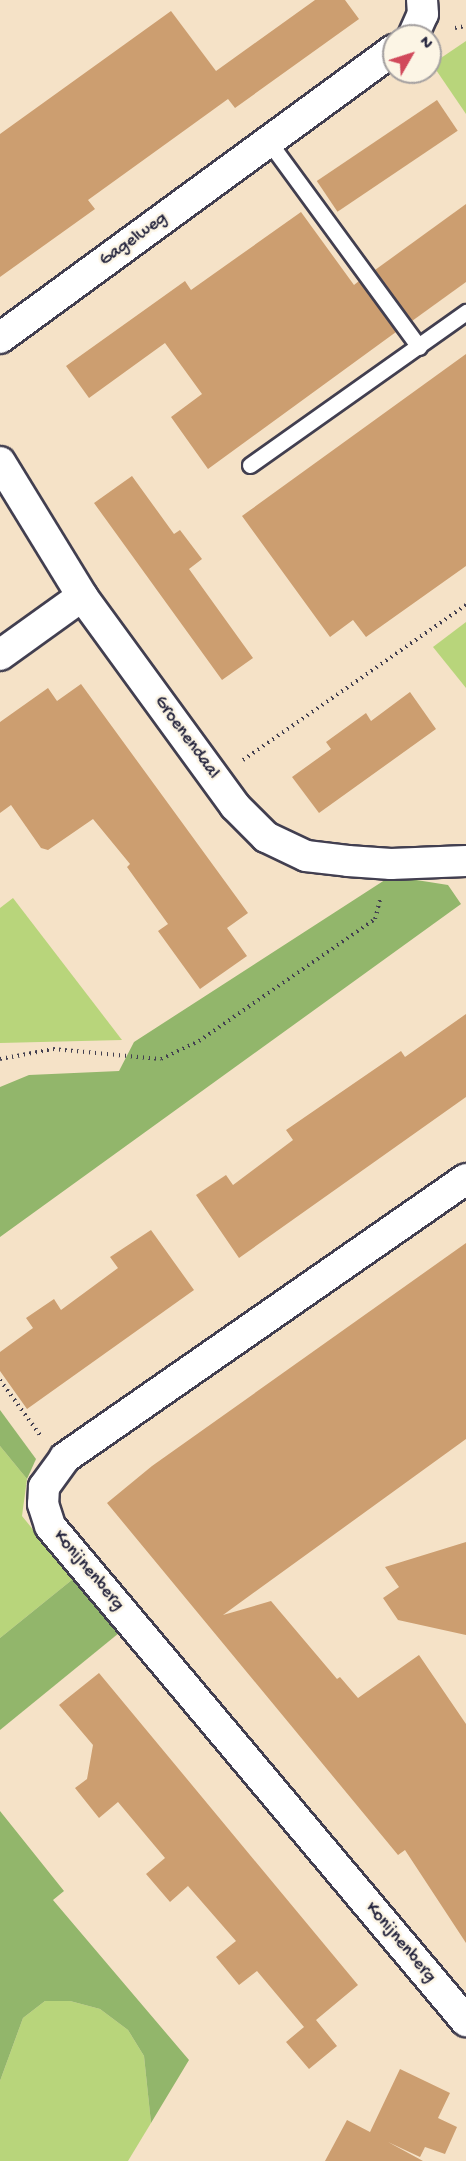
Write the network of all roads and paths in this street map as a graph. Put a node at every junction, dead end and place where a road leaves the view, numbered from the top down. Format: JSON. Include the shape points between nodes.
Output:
{"nodes":[{"id":1,"x":423,"y":0,"type":"edge"},
{"id":2,"x":418,"y":24,"type":"edge"},
{"id":3,"x":382,"y":59,"type":"edge"},
{"id":4,"x":269,"y":142,"type":"junction"},
{"id":5,"x":466,"y":312,"type":"edge"},
{"id":6,"x":0,"y":338,"type":"edge"},
{"id":7,"x":419,"y":347,"type":"junction"},
{"id":8,"x":0,"y":462,"type":"edge"},
{"id":9,"x":250,"y":465,"type":"dead end"},
{"id":10,"x":82,"y":596,"type":"junction"},
{"id":11,"x":466,"y":605,"type":"edge"},
{"id":12,"x":0,"y":655,"type":"edge"},
{"id":13,"x":215,"y":779,"type":"junction"},
{"id":14,"x":466,"y":861,"type":"edge"},
{"id":15,"x":391,"y":864,"type":"junction"},
{"id":16,"x":0,"y":1059,"type":"edge"},
{"id":17,"x":466,"y":1179,"type":"edge"},
{"id":18,"x":0,"y":1380,"type":"edge"},
{"id":19,"x":65,"y":1458,"type":"junction"},
{"id":20,"x":466,"y":2021,"type":"edge"}],
"edges":[{"from":1,"to":2,"type":"street"},
{"from":3,"to":4,"type":"street","name":"Gagelweg"},
{"from":4,"to":6,"type":"street","name":"Gagelweg"},
{"from":4,"to":7,"type":"lane"},
{"from":5,"to":7,"type":"lane"},
{"from":7,"to":9,"type":"lane"},
{"from":8,"to":10,"type":"street","name":"Groenendaal"},
{"from":10,"to":12,"type":"street"},
{"from":10,"to":13,"type":"street","name":"Groenendaal"},
{"from":11,"to":13,"type":"path"},
{"from":13,"to":15,"type":"street","name":"Groenendaal","via":[[235,807],[266,837],[288,849],[306,856]]},
{"from":14,"to":15,"type":"street","name":"Groenendaal"},
{"from":15,"to":16,"type":"path","via":[[375,919],[199,1041],[160,1059],[53,1049]]},
{"from":17,"to":19,"type":"street","name":"Konijnenberg"},
{"from":18,"to":19,"type":"path","via":[[43,1439]]},
{"from":19,"to":20,"type":"street","name":"Konijnenberg","via":[[44,1487],[43,1504],[50,1526]]}]}
